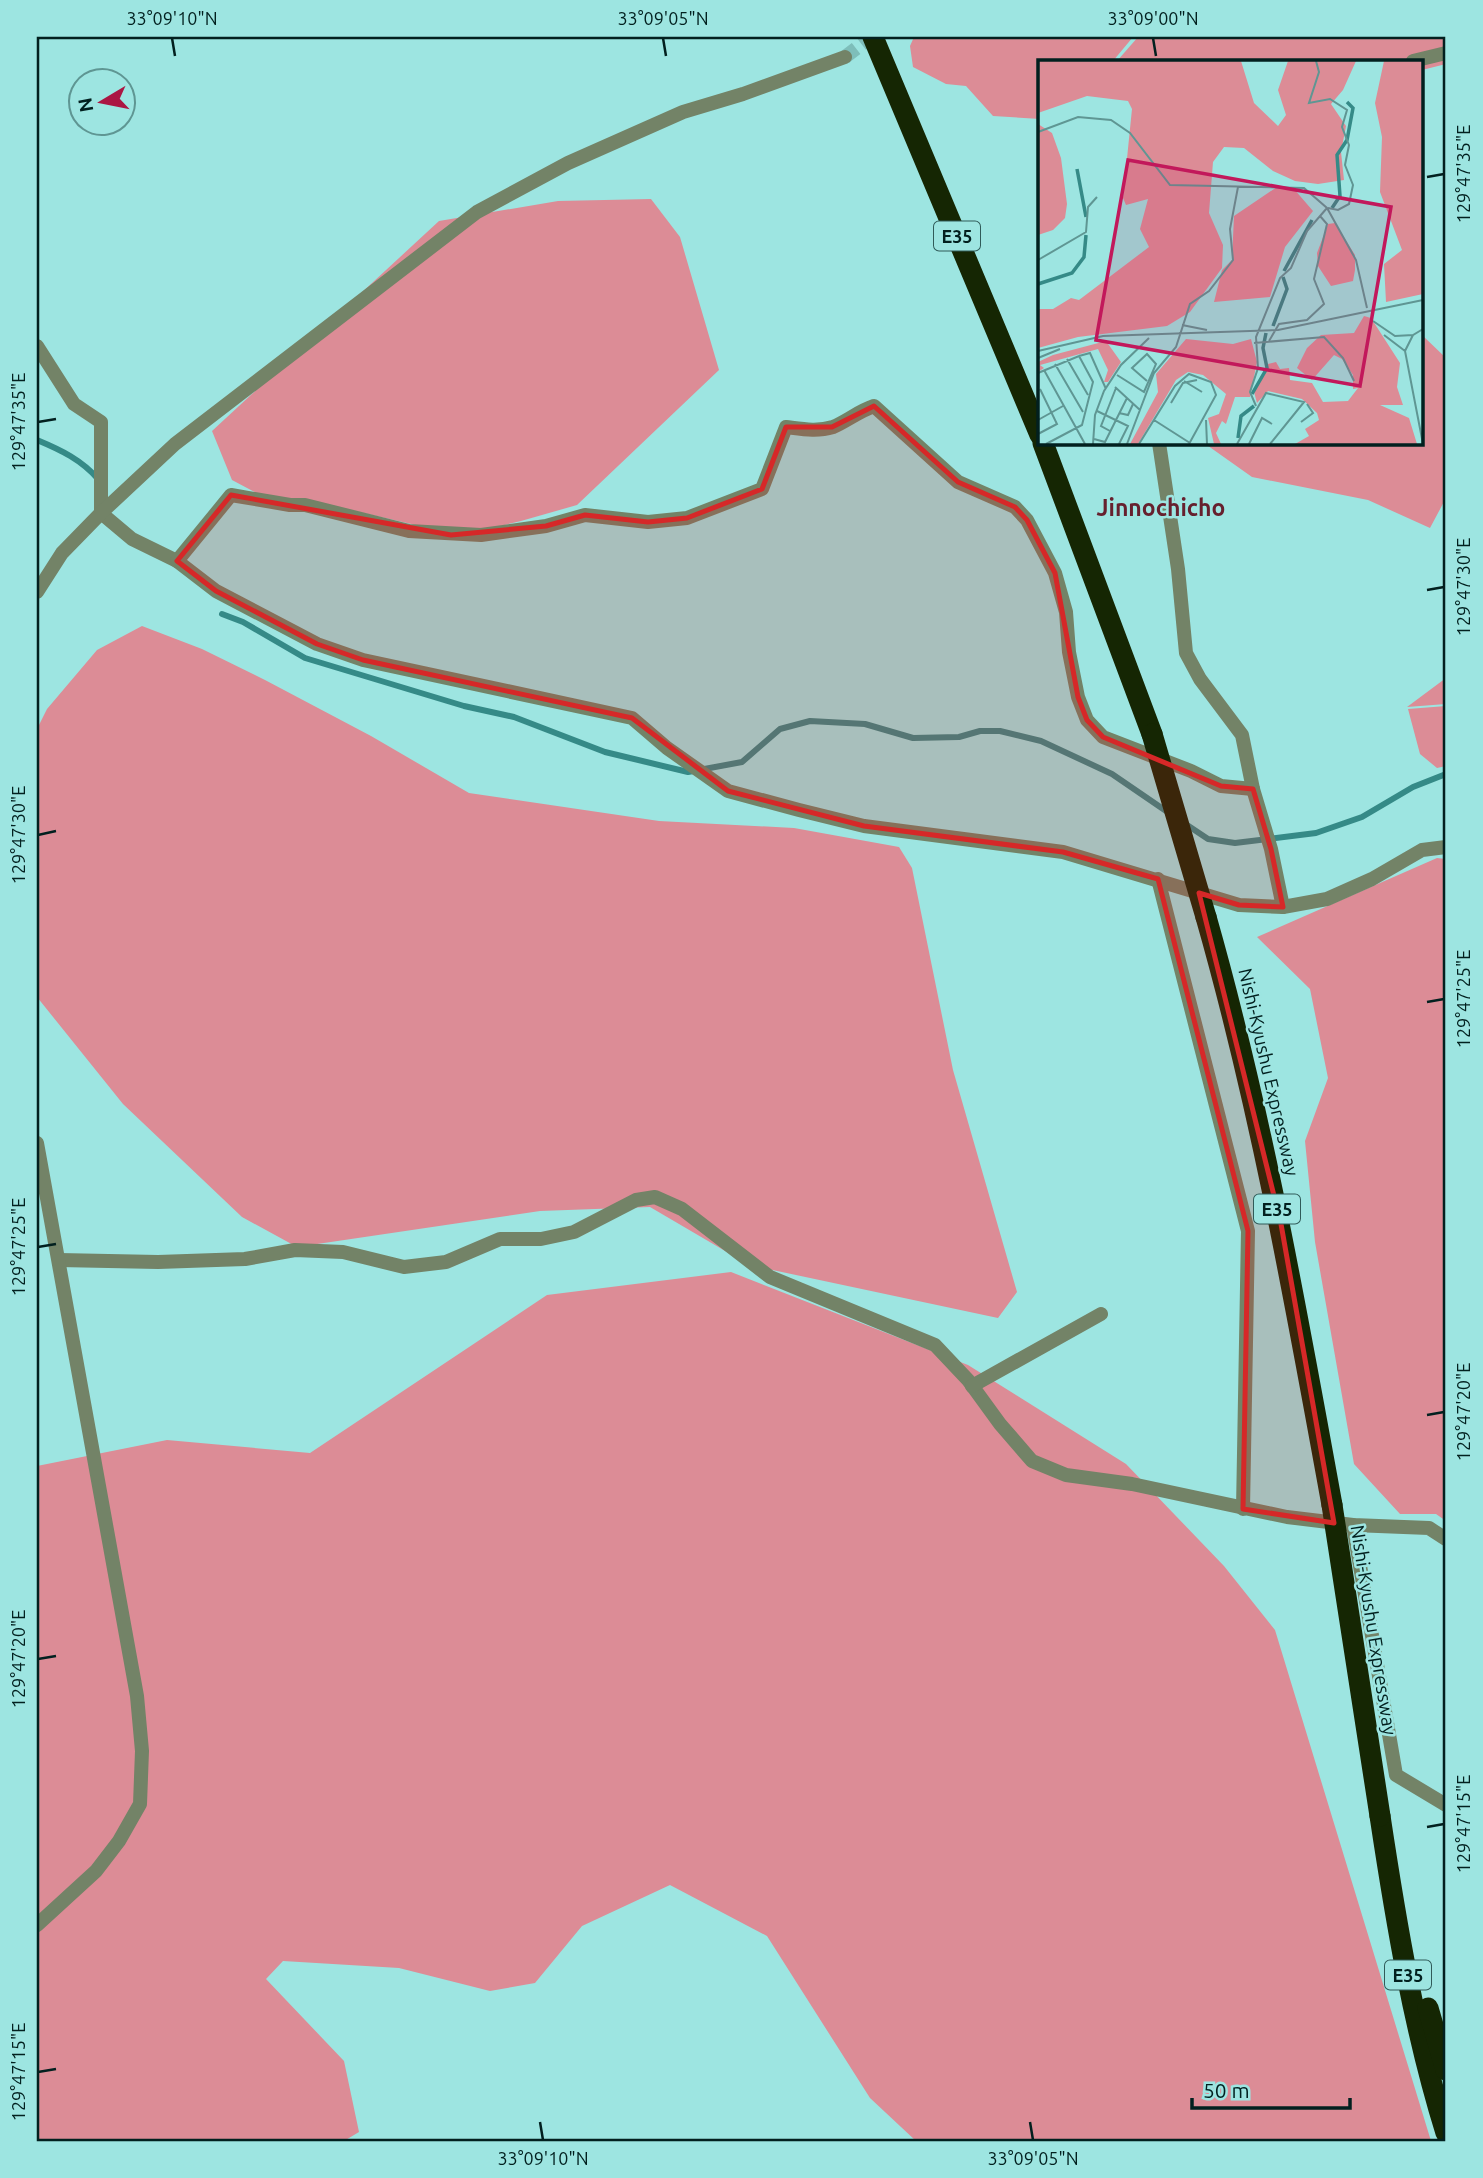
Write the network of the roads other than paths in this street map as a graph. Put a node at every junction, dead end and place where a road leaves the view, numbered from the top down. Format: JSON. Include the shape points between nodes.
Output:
{"nodes":[{"id":1,"x":873,"y":37,"type":"edge"},
{"id":2,"x":1446,"y":53,"type":"edge"},
{"id":3,"x":845,"y":57,"type":"tunnel mouth"},
{"id":4,"x":1417,"y":60,"type":"edge"},
{"id":5,"x":37,"y":346,"type":"edge"},
{"id":6,"x":1038,"y":430,"type":"edge"},
{"id":7,"x":1043,"y":444,"type":"edge"},
{"id":8,"x":1159,"y":444,"type":"edge"},
{"id":9,"x":101,"y":513,"type":"junction"},
{"id":10,"x":177,"y":561,"type":"junction"},
{"id":11,"x":37,"y":592,"type":"edge"},
{"id":12,"x":1253,"y":789,"type":"junction"},
{"id":13,"x":1446,"y":847,"type":"edge"},
{"id":14,"x":1158,"y":879,"type":"junction"},
{"id":15,"x":1283,"y":907,"type":"junction"},
{"id":16,"x":37,"y":1143,"type":"edge"},
{"id":17,"x":59,"y":1260,"type":"junction"},
{"id":18,"x":1101,"y":1314,"type":"dead end"},
{"id":19,"x":972,"y":1386,"type":"junction"},
{"id":20,"x":1243,"y":1508,"type":"junction"},
{"id":21,"x":1353,"y":1525,"type":"junction"},
{"id":22,"x":1446,"y":1539,"type":"edge"},
{"id":23,"x":1446,"y":1805,"type":"edge"},
{"id":24,"x":1380,"y":1816,"type":"junction"},
{"id":25,"x":37,"y":1925,"type":"edge"},
{"id":26,"x":1446,"y":2070,"type":"edge"},
{"id":27,"x":1446,"y":2133,"type":"edge"}],
"edges":[{"from":1,"to":6,"type":"highway","number":"E35"},
{"from":2,"to":4,"type":"street"},
{"from":3,"to":9,"type":"street","via":[[682,112],[568,163],[477,212],[176,444]]},
{"from":5,"to":9,"type":"street","via":[[74,404],[101,422]]},
{"from":7,"to":24,"type":"highway","name":"Nishi-Kyushu Expressway","number":"E35","bridge":true,"via":[[1152,734],[1229,999],[1275,1199],[1332,1505]]},
{"from":8,"to":12,"type":"street","via":[[1186,653],[1200,680],[1242,735]]},
{"from":9,"to":10,"type":"street","via":[[132,539]]},
{"from":9,"to":11,"type":"street","via":[[62,553]]},
{"from":10,"to":12,"type":"street","via":[[231,495],[305,505],[409,531],[451,535],[546,526],[586,515],[648,522],[687,518],[762,489],[786,427],[811,431],[832,427],[874,405],[958,482],[1015,508],[1027,520],[1055,573],[1066,612],[1078,696],[1087,720],[1103,737],[1221,786]]},
{"from":10,"to":14,"type":"street","via":[[216,591],[317,644],[363,660],[632,718],[728,791],[864,826],[1063,852]]},
{"from":12,"to":15,"type":"street"},
{"from":13,"to":15,"type":"street","via":[[1422,850],[1327,899]]},
{"from":14,"to":15,"type":"street","via":[[1239,905]]},
{"from":14,"to":20,"type":"street","via":[[1248,1231]]},
{"from":16,"to":17,"type":"street"},
{"from":17,"to":19,"type":"street","via":[[245,1259],[295,1250],[343,1252],[404,1267],[446,1262],[500,1239],[541,1239],[574,1232],[636,1200],[655,1197],[682,1209],[770,1277],[935,1345]]},
{"from":17,"to":25,"type":"street","via":[[137,1696],[142,1751],[139,1804],[119,1841],[96,1871]]},
{"from":18,"to":19,"type":"street"},
{"from":19,"to":20,"type":"street","via":[[1032,1461],[1066,1475]]},
{"from":20,"to":21,"type":"street"},
{"from":21,"to":22,"type":"street","via":[[1429,1528]]},
{"from":21,"to":23,"type":"street","via":[[1396,1775]]},
{"from":24,"to":26,"type":"highway","name":"Nishi-Kyushu Expressway","number":"E35"},
{"from":24,"to":27,"type":"highway","name":"Nishi-Kyushu Expressway","number":"E35","via":[[1402,1951]]}]}
